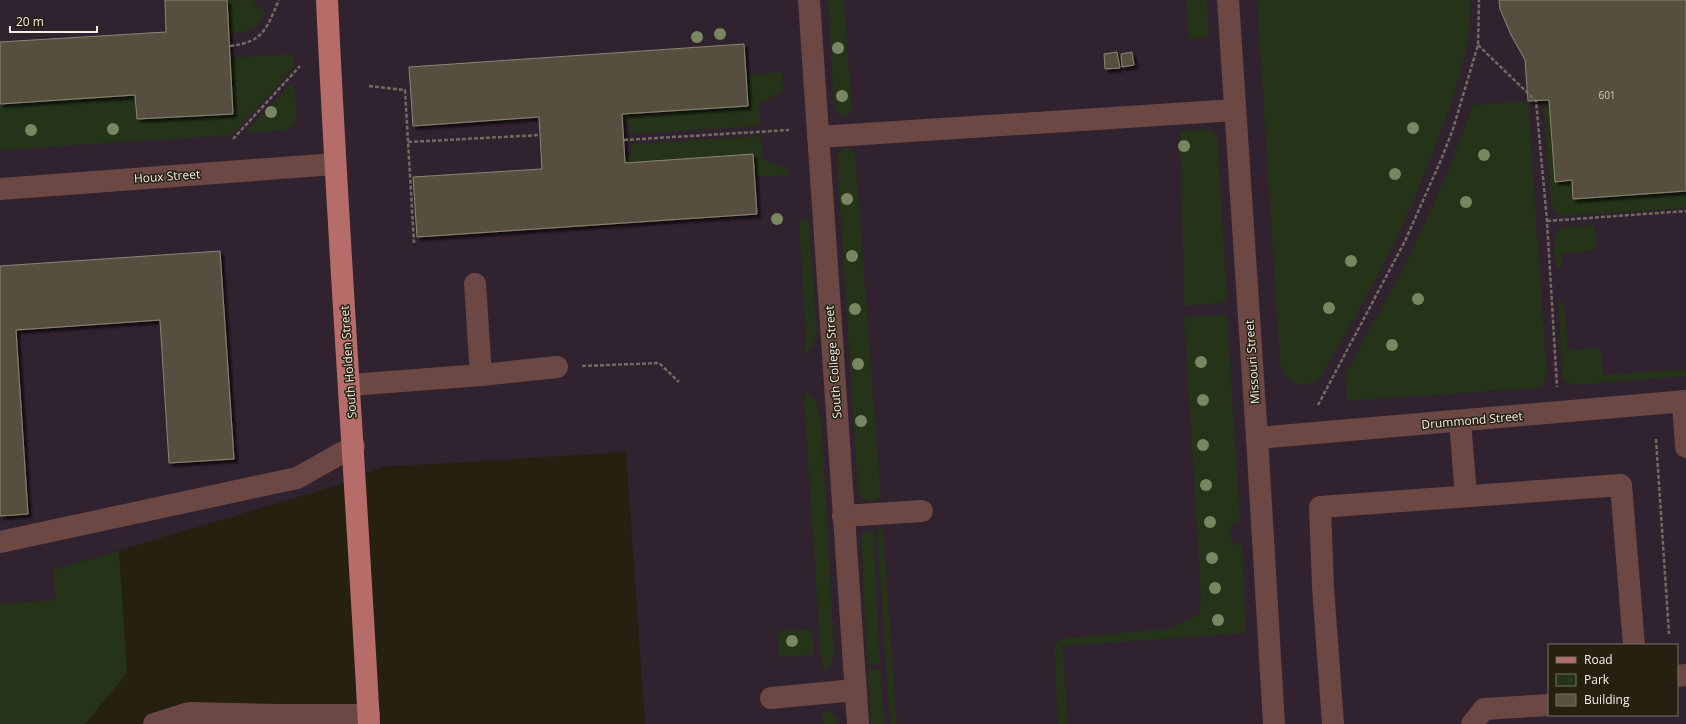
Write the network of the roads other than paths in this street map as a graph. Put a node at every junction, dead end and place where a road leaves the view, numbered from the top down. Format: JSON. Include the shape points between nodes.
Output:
{"nodes":[{"id":1,"x":327,"y":0,"type":"edge"},
{"id":2,"x":808,"y":0,"type":"edge"},
{"id":3,"x":1228,"y":0,"type":"edge"},
{"id":4,"x":1235,"y":110,"type":"junction"},
{"id":5,"x":818,"y":137,"type":"junction"},
{"id":6,"x":335,"y":164,"type":"junction"},
{"id":7,"x":0,"y":189,"type":"edge"},
{"id":8,"x":475,"y":284,"type":"dead end"},
{"id":9,"x":557,"y":367,"type":"road end"},
{"id":10,"x":481,"y":375,"type":"junction"},
{"id":11,"x":350,"y":385,"type":"junction"},
{"id":12,"x":1684,"y":402,"type":"edge"},
{"id":13,"x":1460,"y":421,"type":"junction"},
{"id":14,"x":1257,"y":438,"type":"junction"},
{"id":15,"x":354,"y":446,"type":"junction"},
{"id":16,"x":1686,"y":447,"type":"edge"},
{"id":17,"x":1466,"y":496,"type":"junction"},
{"id":18,"x":922,"y":511,"type":"dead end"},
{"id":19,"x":844,"y":516,"type":"junction"},
{"id":20,"x":0,"y":542,"type":"edge"},
{"id":21,"x":1634,"y":644,"type":"edge"},
{"id":22,"x":855,"y":690,"type":"junction"},
{"id":23,"x":771,"y":698,"type":"dead end"},
{"id":24,"x":1548,"y":705,"type":"edge"},
{"id":25,"x":369,"y":720,"type":"edge"},
{"id":26,"x":154,"y":724,"type":"edge"},
{"id":27,"x":858,"y":724,"type":"edge"},
{"id":28,"x":1274,"y":724,"type":"edge"},
{"id":29,"x":1333,"y":724,"type":"edge"},
{"id":30,"x":1472,"y":724,"type":"edge"}],
"edges":[{"from":1,"to":6,"type":"main road","name":"South Holden Street"},
{"from":2,"to":5,"type":"street","name":"South College Street"},
{"from":3,"to":4,"type":"street","name":"Missouri Street"},
{"from":4,"to":5,"type":"street"},
{"from":4,"to":14,"type":"street","name":"Missouri Street"},
{"from":5,"to":19,"type":"street","name":"South College Street"},
{"from":6,"to":7,"type":"street","name":"Houx Street"},
{"from":6,"to":11,"type":"main road","name":"South Holden Street"},
{"from":8,"to":10,"type":"street"},
{"from":9,"to":10,"type":"street"},
{"from":10,"to":11,"type":"street"},
{"from":11,"to":15,"type":"main road","name":"South Holden Street"},
{"from":12,"to":13,"type":"street","name":"Drummond Street"},
{"from":12,"to":16,"type":"street"},
{"from":13,"to":14,"type":"street","name":"Drummond Street"},
{"from":13,"to":17,"type":"street"},
{"from":14,"to":28,"type":"street","name":"Missouri Street"},
{"from":15,"to":20,"type":"street","via":[[297,478]]},
{"from":15,"to":25,"type":"main road","name":"South Holden Street"},
{"from":17,"to":21,"type":"street","via":[[1621,485]]},
{"from":17,"to":29,"type":"street","via":[[1320,507]]},
{"from":18,"to":19,"type":"street"},
{"from":19,"to":22,"type":"street","name":"South College Street"},
{"from":22,"to":23,"type":"street"},
{"from":22,"to":27,"type":"street","name":"South College Street"},
{"from":24,"to":30,"type":"street","via":[[1484,709]]},
{"from":25,"to":26,"type":"street","via":[[189,713]]}]}
